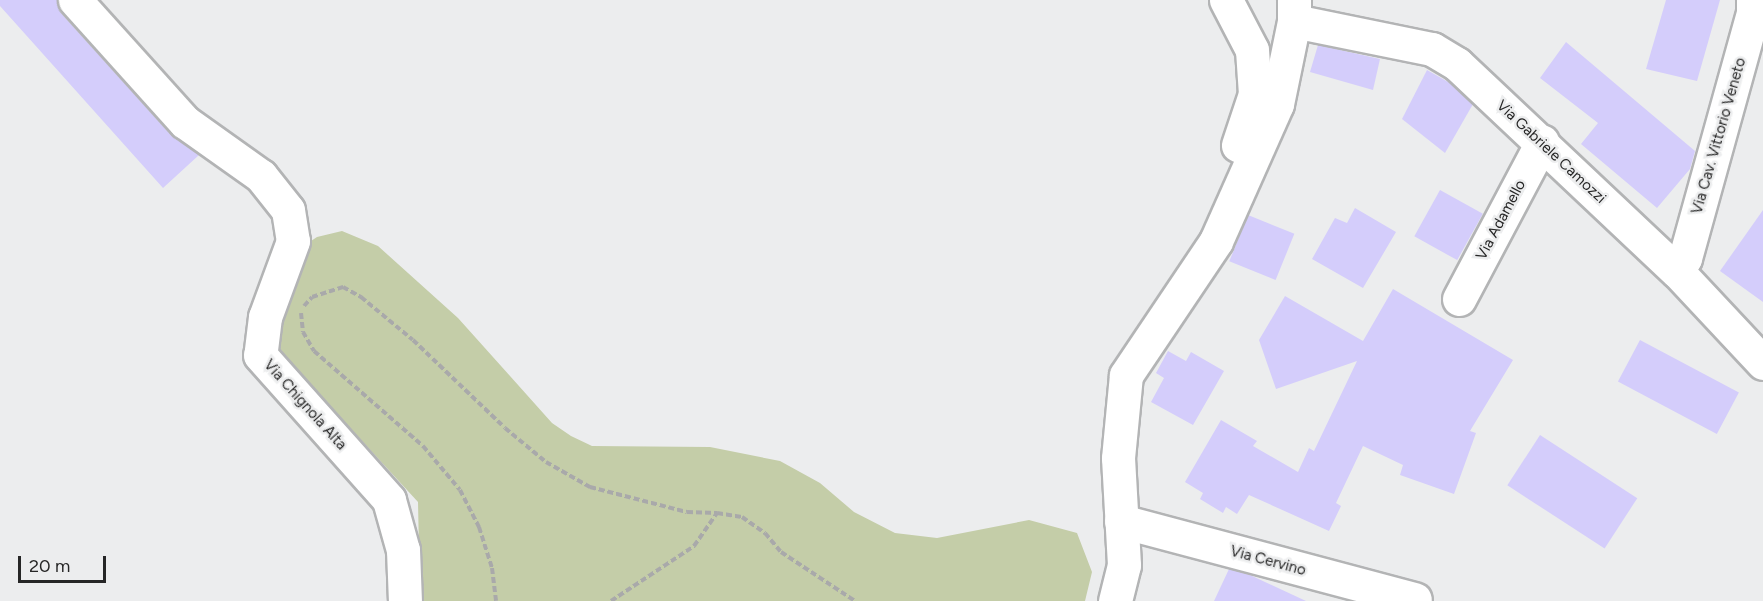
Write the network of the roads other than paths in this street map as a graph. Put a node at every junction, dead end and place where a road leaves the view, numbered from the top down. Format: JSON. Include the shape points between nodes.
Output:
{"nodes":[{"id":1,"x":75,"y":0,"type":"edge"},
{"id":2,"x":1226,"y":0,"type":"edge"},
{"id":3,"x":1753,"y":0,"type":"edge"},
{"id":4,"x":1294,"y":11,"type":"edge"},
{"id":5,"x":1542,"y":142,"type":"junction"},
{"id":6,"x":1216,"y":241,"type":"junction"},
{"id":7,"x":1677,"y":271,"type":"junction"},
{"id":8,"x":1459,"y":298,"type":"dead end"},
{"id":9,"x":1763,"y":363,"type":"edge"},
{"id":10,"x":1121,"y":522,"type":"junction"},
{"id":11,"x":1415,"y":599,"type":"dead end"},
{"id":12,"x":405,"y":601,"type":"edge"},
{"id":13,"x":1115,"y":601,"type":"edge"}],
"edges":[{"from":1,"to":12,"type":"street","name":"Via Chignola Alta","via":[[185,122],[261,176],[288,210],[293,241],[265,317],[260,355],[389,500],[403,550]]},
{"from":2,"to":6,"type":"street","via":[[1252,50],[1255,94],[1212,207]]},
{"from":3,"to":7,"type":"street","name":"Via Cav. Vittorio Veneto","via":[[1741,57]]},
{"from":4,"to":5,"type":"street","name":"Via Gabriele Camozzi","via":[[1432,50],[1457,64]]},
{"from":4,"to":6,"type":"street","via":[[1277,104]]},
{"from":5,"to":7,"type":"street","name":"Via Gabriele Camozzi"},
{"from":5,"to":8,"type":"street","name":"Via Adamello"},
{"from":6,"to":10,"type":"street","via":[[1126,375],[1118,458]]},
{"from":7,"to":9,"type":"street","name":"Via Gabriele Camozzi"},
{"from":10,"to":11,"type":"street","name":"Via Cervino"},
{"from":10,"to":13,"type":"street","via":[[1124,565]]}]}
